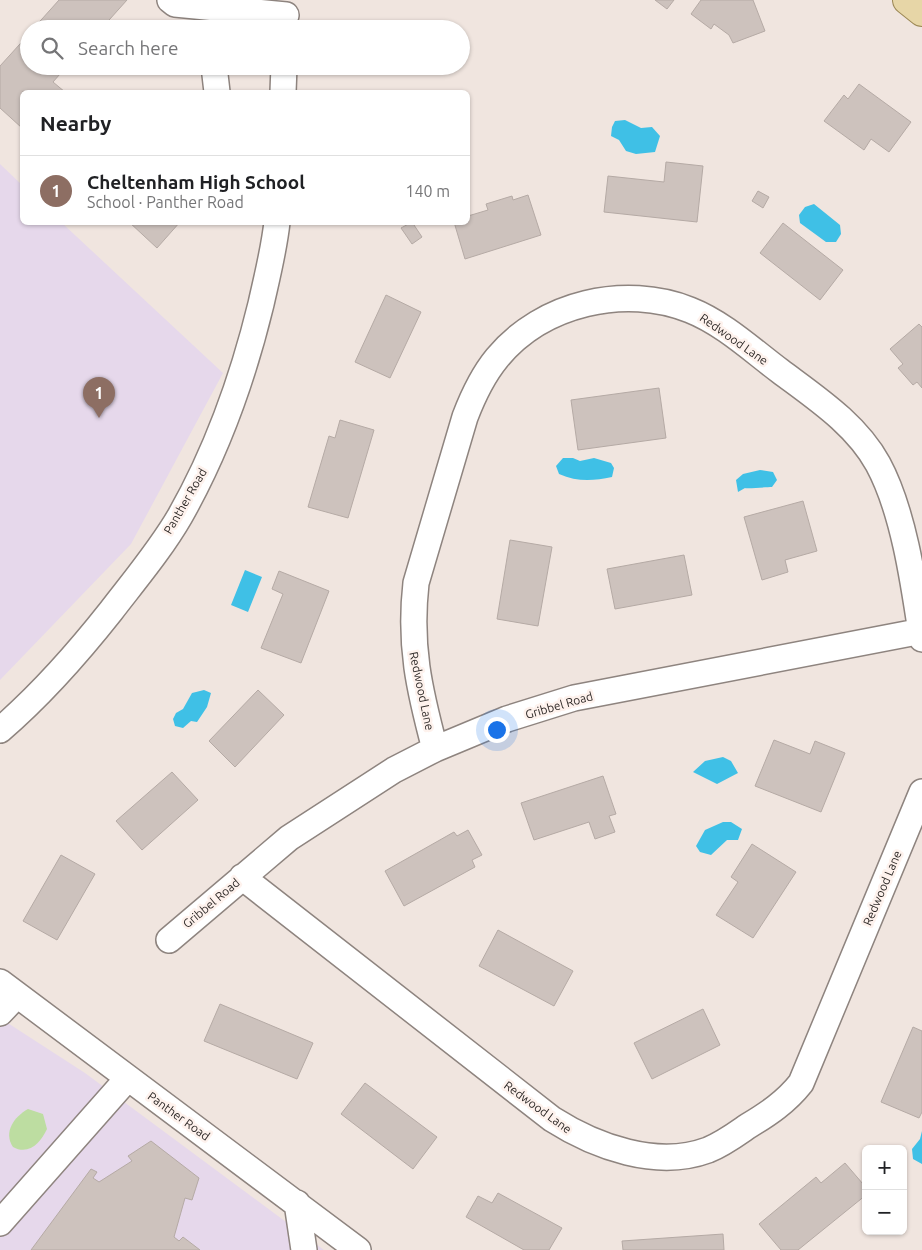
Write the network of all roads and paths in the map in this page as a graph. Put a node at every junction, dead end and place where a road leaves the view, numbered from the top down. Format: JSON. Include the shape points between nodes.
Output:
{"nodes":[{"id":1,"x":170,"y":0,"type":"edge"},
{"id":2,"x":907,"y":0,"type":"edge"},
{"id":3,"x":922,"y":12,"type":"edge"},
{"id":4,"x":286,"y":14,"type":"edge"},
{"id":5,"x":208,"y":18,"type":"edge"},
{"id":6,"x":215,"y":75,"type":"edge"},
{"id":7,"x":284,"y":75,"type":"edge"},
{"id":8,"x":217,"y":90,"type":"edge"},
{"id":9,"x":283,"y":90,"type":"edge"},
{"id":10,"x":277,"y":225,"type":"edge"},
{"id":11,"x":922,"y":634,"type":"edge"},
{"id":12,"x":0,"y":730,"type":"edge"},
{"id":13,"x":435,"y":749,"type":"junction"},
{"id":14,"x":922,"y":792,"type":"edge"},
{"id":15,"x":242,"y":877,"type":"junction"},
{"id":16,"x":169,"y":940,"type":"dead end"},
{"id":17,"x":5,"y":997,"type":"edge"},
{"id":18,"x":128,"y":1078,"type":"junction"},
{"id":19,"x":297,"y":1202,"type":"junction"},
{"id":20,"x":0,"y":1223,"type":"edge"},
{"id":21,"x":304,"y":1250,"type":"edge"},
{"id":22,"x":358,"y":1250,"type":"edge"}],
"edges":[{"from":1,"to":5,"type":"street"},
{"from":2,"to":3,"type":"main road"},
{"from":4,"to":5,"type":"street"},
{"from":6,"to":8,"type":"street"},
{"from":7,"to":9,"type":"street"},
{"from":10,"to":12,"type":"street","name":"Panther Road","via":[[254,335],[236,396],[179,517],[78,654],[33,702]]},
{"from":11,"to":13,"type":"street","name":"Gribbel Road","via":[[574,698],[507,719]]},
{"from":11,"to":13,"type":"street","name":"Redwood Lane","via":[[900,518],[878,464],[845,422],[700,314],[666,303],[637,299],[590,301],[551,316],[514,342],[485,376],[465,417],[416,583],[414,600],[412,632],[418,684]]},
{"from":13,"to":15,"type":"street","name":"Gribbel Road","via":[[394,770],[305,827]]},
{"from":14,"to":15,"type":"street","name":"Redwood Lane","via":[[801,1083],[771,1112],[722,1143],[685,1156],[657,1156],[608,1147],[579,1136],[552,1119]]},
{"from":15,"to":16,"type":"street","name":"Gribbel Road"},
{"from":17,"to":18,"type":"street","name":"Panther Road"},
{"from":18,"to":19,"type":"street","name":"Panther Road"},
{"from":18,"to":20,"type":"street"},
{"from":19,"to":21,"type":"street"},
{"from":19,"to":22,"type":"street","name":"Panther Road"}]}
